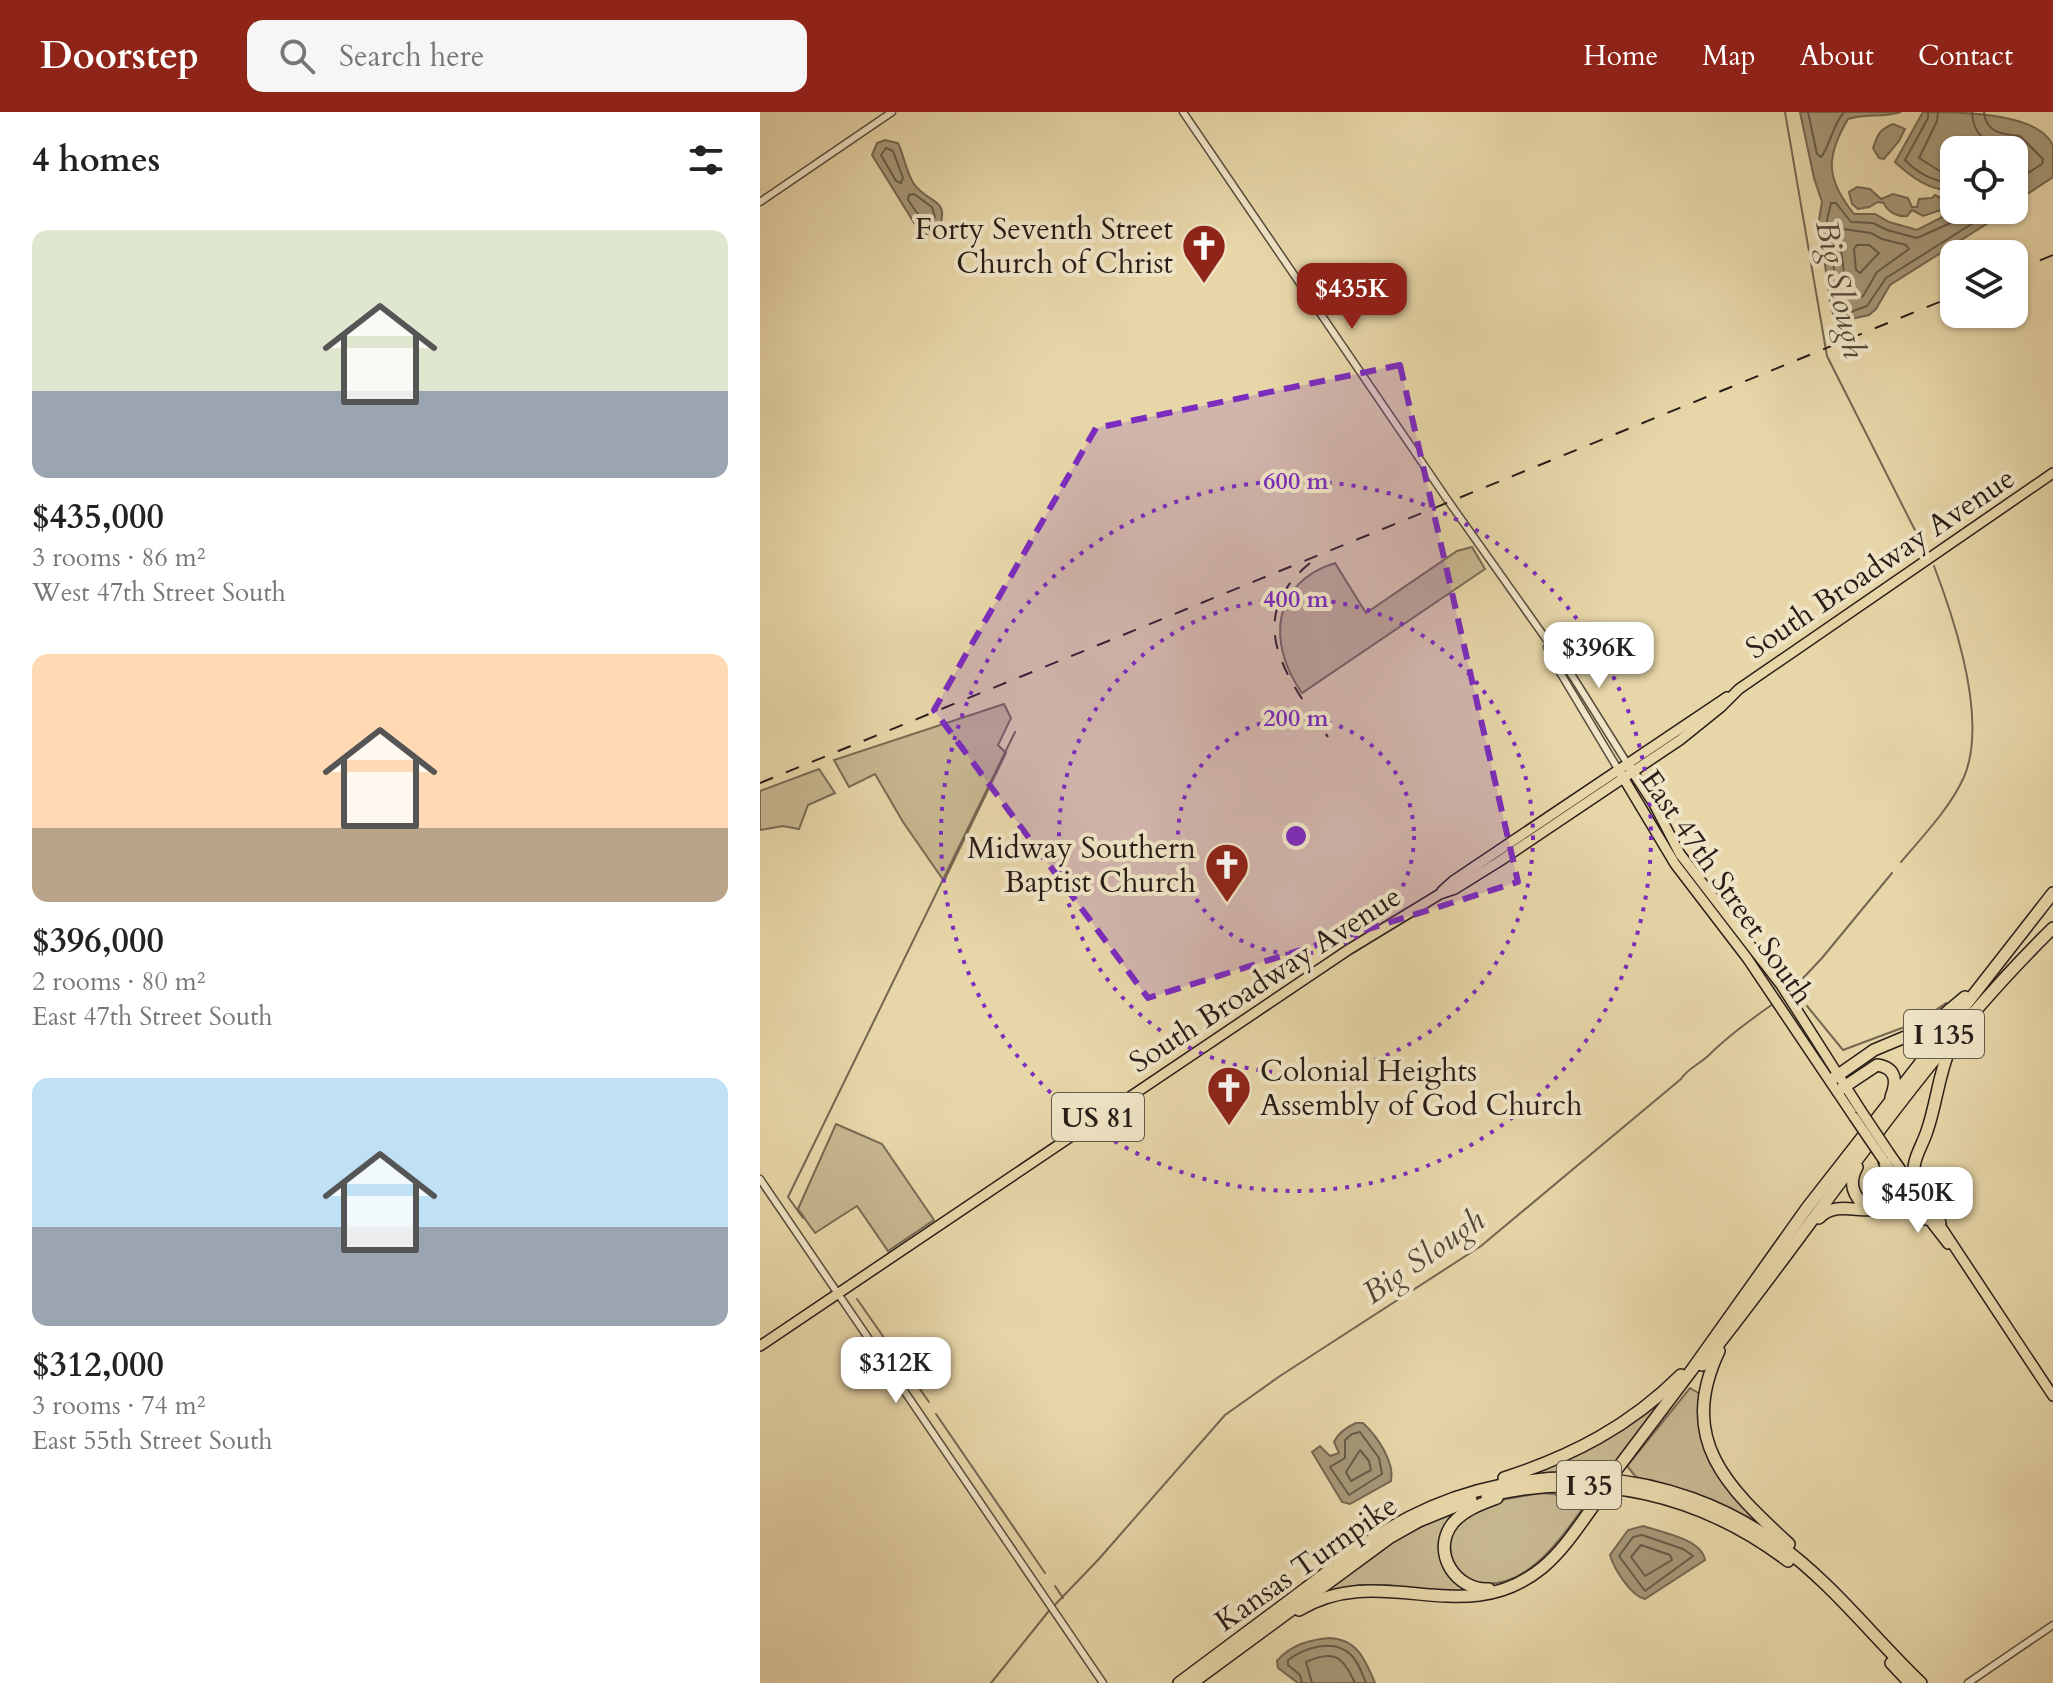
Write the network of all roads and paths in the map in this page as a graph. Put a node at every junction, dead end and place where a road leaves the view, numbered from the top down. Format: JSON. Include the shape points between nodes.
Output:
{"nodes":[{"id":1,"x":892,"y":112,"type":"edge"},
{"id":2,"x":1183,"y":112,"type":"edge"},
{"id":3,"x":760,"y":202,"type":"edge"},
{"id":4,"x":2053,"y":473,"type":"edge"},
{"id":5,"x":1543,"y":636,"type":"junction"},
{"id":6,"x":1630,"y":767,"type":"junction"},
{"id":7,"x":1620,"y":773,"type":"junction"},
{"id":8,"x":1678,"y":859,"type":"junction"},
{"id":9,"x":2052,"y":894,"type":"edge"},
{"id":10,"x":2026,"y":927,"type":"junction"},
{"id":11,"x":2053,"y":928,"type":"edge"},
{"id":12,"x":1971,"y":1014,"type":"junction"},
{"id":13,"x":1835,"y":1077,"type":"junction"},
{"id":14,"x":1842,"y":1088,"type":"junction"},
{"id":15,"x":1886,"y":1109,"type":"junction"},
{"id":16,"x":1865,"y":1149,"type":"junction"},
{"id":17,"x":1887,"y":1158,"type":"junction"},
{"id":18,"x":760,"y":1179,"type":"edge"},
{"id":19,"x":1905,"y":1182,"type":"junction"},
{"id":20,"x":1889,"y":1205,"type":"junction"},
{"id":21,"x":1926,"y":1219,"type":"junction"},
{"id":22,"x":1940,"y":1223,"type":"junction"},
{"id":23,"x":1784,"y":1257,"type":"junction"},
{"id":24,"x":1961,"y":1257,"type":"junction"},
{"id":25,"x":837,"y":1294,"type":"junction"},
{"id":26,"x":1726,"y":1335,"type":"junction"},
{"id":27,"x":1707,"y":1345,"type":"junction"},
{"id":28,"x":760,"y":1346,"type":"edge"},
{"id":29,"x":2053,"y":1396,"type":"edge"},
{"id":30,"x":1619,"y":1469,"type":"junction"},
{"id":31,"x":1586,"y":1485,"type":"junction"},
{"id":32,"x":1595,"y":1501,"type":"junction"},
{"id":33,"x":1437,"y":1504,"type":"junction"},
{"id":34,"x":1838,"y":1597,"type":"junction"},
{"id":35,"x":2053,"y":1625,"type":"edge"},
{"id":36,"x":1244,"y":1644,"type":"junction"},
{"id":37,"x":1103,"y":1683,"type":"edge"},
{"id":38,"x":1179,"y":1683,"type":"edge"},
{"id":39,"x":1192,"y":1683,"type":"edge"},
{"id":40,"x":1910,"y":1683,"type":"edge"},
{"id":41,"x":1921,"y":1683,"type":"edge"},
{"id":42,"x":1968,"y":1683,"type":"edge"}],
"edges":[{"from":1,"to":3,"type":"street"},
{"from":2,"to":5,"type":"street"},
{"from":4,"to":6,"type":"main road","name":"South Broadway Avenue"},
{"from":5,"to":6,"type":"street","name":"East 47th Street South"},
{"from":5,"to":7,"type":"street","name":"East 47th Street South"},
{"from":6,"to":7,"type":"main road","name":"South Broadway Avenue","number":"US 81"},
{"from":6,"to":8,"type":"main road","name":"East 47th Street South","via":[[1654,804]]},
{"from":7,"to":8,"type":"main road","name":"East 47th Street South"},
{"from":7,"to":25,"type":"main road","name":"South Broadway Avenue","number":"US 81"},
{"from":8,"to":13,"type":"main road","name":"East 47th Street South"},
{"from":8,"to":13,"type":"main road","name":"East 47th Street South","via":[[1781,985]]},
{"from":9,"to":10,"type":"highway","number":"I 135"},
{"from":10,"to":13,"type":"highway","via":[[1945,1015],[1912,1036],[1874,1050]]},
{"from":10,"to":15,"type":"highway","number":"I 135"},
{"from":11,"to":12,"type":"highway","number":"I 135"},
{"from":12,"to":16,"type":"highway","number":"I 135"},
{"from":12,"to":22,"type":"highway","via":[[1939,1073],[1927,1133],[1913,1169],[1916,1184]]},
{"from":13,"to":14,"type":"main road","name":"East 47th Street South"},
{"from":14,"to":15,"type":"highway","via":[[1877,1065],[1889,1068],[1895,1087]]},
{"from":14,"to":17,"type":"main road","name":"East 47th Street South","bridge":true},
{"from":15,"to":27,"type":"highway","number":"I 135"},
{"from":16,"to":17,"type":"highway","via":[[1852,1184],[1861,1202],[1873,1204],[1890,1196]]},
{"from":16,"to":23,"type":"highway","number":"I 135"},
{"from":17,"to":19,"type":"main road","name":"East 47th Street South"},
{"from":18,"to":25,"type":"street"},
{"from":19,"to":20,"type":"highway"},
{"from":19,"to":21,"type":"main road","name":"East 47th Street South"},
{"from":19,"to":22,"type":"main road","name":"East 47th Street South"},
{"from":20,"to":21,"type":"highway","via":[[1909,1206]]},
{"from":20,"to":23,"type":"highway","via":[[1870,1211],[1830,1209]]},
{"from":21,"to":24,"type":"main road","name":"East 47th Street South"},
{"from":22,"to":24,"type":"main road","name":"East 47th Street South"},
{"from":23,"to":26,"type":"highway","number":"I 135"},
{"from":24,"to":29,"type":"main road","name":"East 47th Street South"},
{"from":25,"to":28,"type":"main road","name":"South Broadway Avenue","number":"US 81"},
{"from":25,"to":37,"type":"street"},
{"from":26,"to":30,"type":"highway"},
{"from":26,"to":34,"type":"highway","via":[[1705,1394],[1711,1453],[1732,1488]]},
{"from":27,"to":30,"type":"highway"},
{"from":27,"to":33,"type":"highway","via":[[1649,1405],[1601,1438]]},
{"from":30,"to":32,"type":"highway","bridge":true},
{"from":31,"to":32,"type":"highway","via":[[1503,1496],[1471,1509],[1448,1530],[1448,1565],[1461,1582],[1477,1589],[1514,1582],[1545,1561]]},
{"from":31,"to":36,"type":"highway","name":"Kansas Turnpike","number":"I 35","via":[[1505,1492],[1428,1517],[1374,1548]]},
{"from":31,"to":40,"type":"highway","name":"Kansas Turnpike","number":"I 35","via":[[1684,1504],[1760,1540],[1818,1587]]},
{"from":32,"to":36,"type":"highway","via":[[1554,1558],[1511,1587],[1464,1598],[1384,1590],[1343,1593],[1305,1607]]},
{"from":33,"to":34,"type":"highway","name":"Kansas Turnpike","number":"I 35","via":[[1552,1477],[1658,1488],[1747,1523],[1794,1556]]},
{"from":33,"to":38,"type":"highway","name":"Kansas Turnpike","number":"I 35","via":[[1363,1546]]},
{"from":34,"to":41,"type":"highway","name":"Kansas Turnpike","number":"I 35"},
{"from":35,"to":42,"type":"street"},
{"from":36,"to":39,"type":"highway","name":"Kansas Turnpike","number":"I 35"}]}
